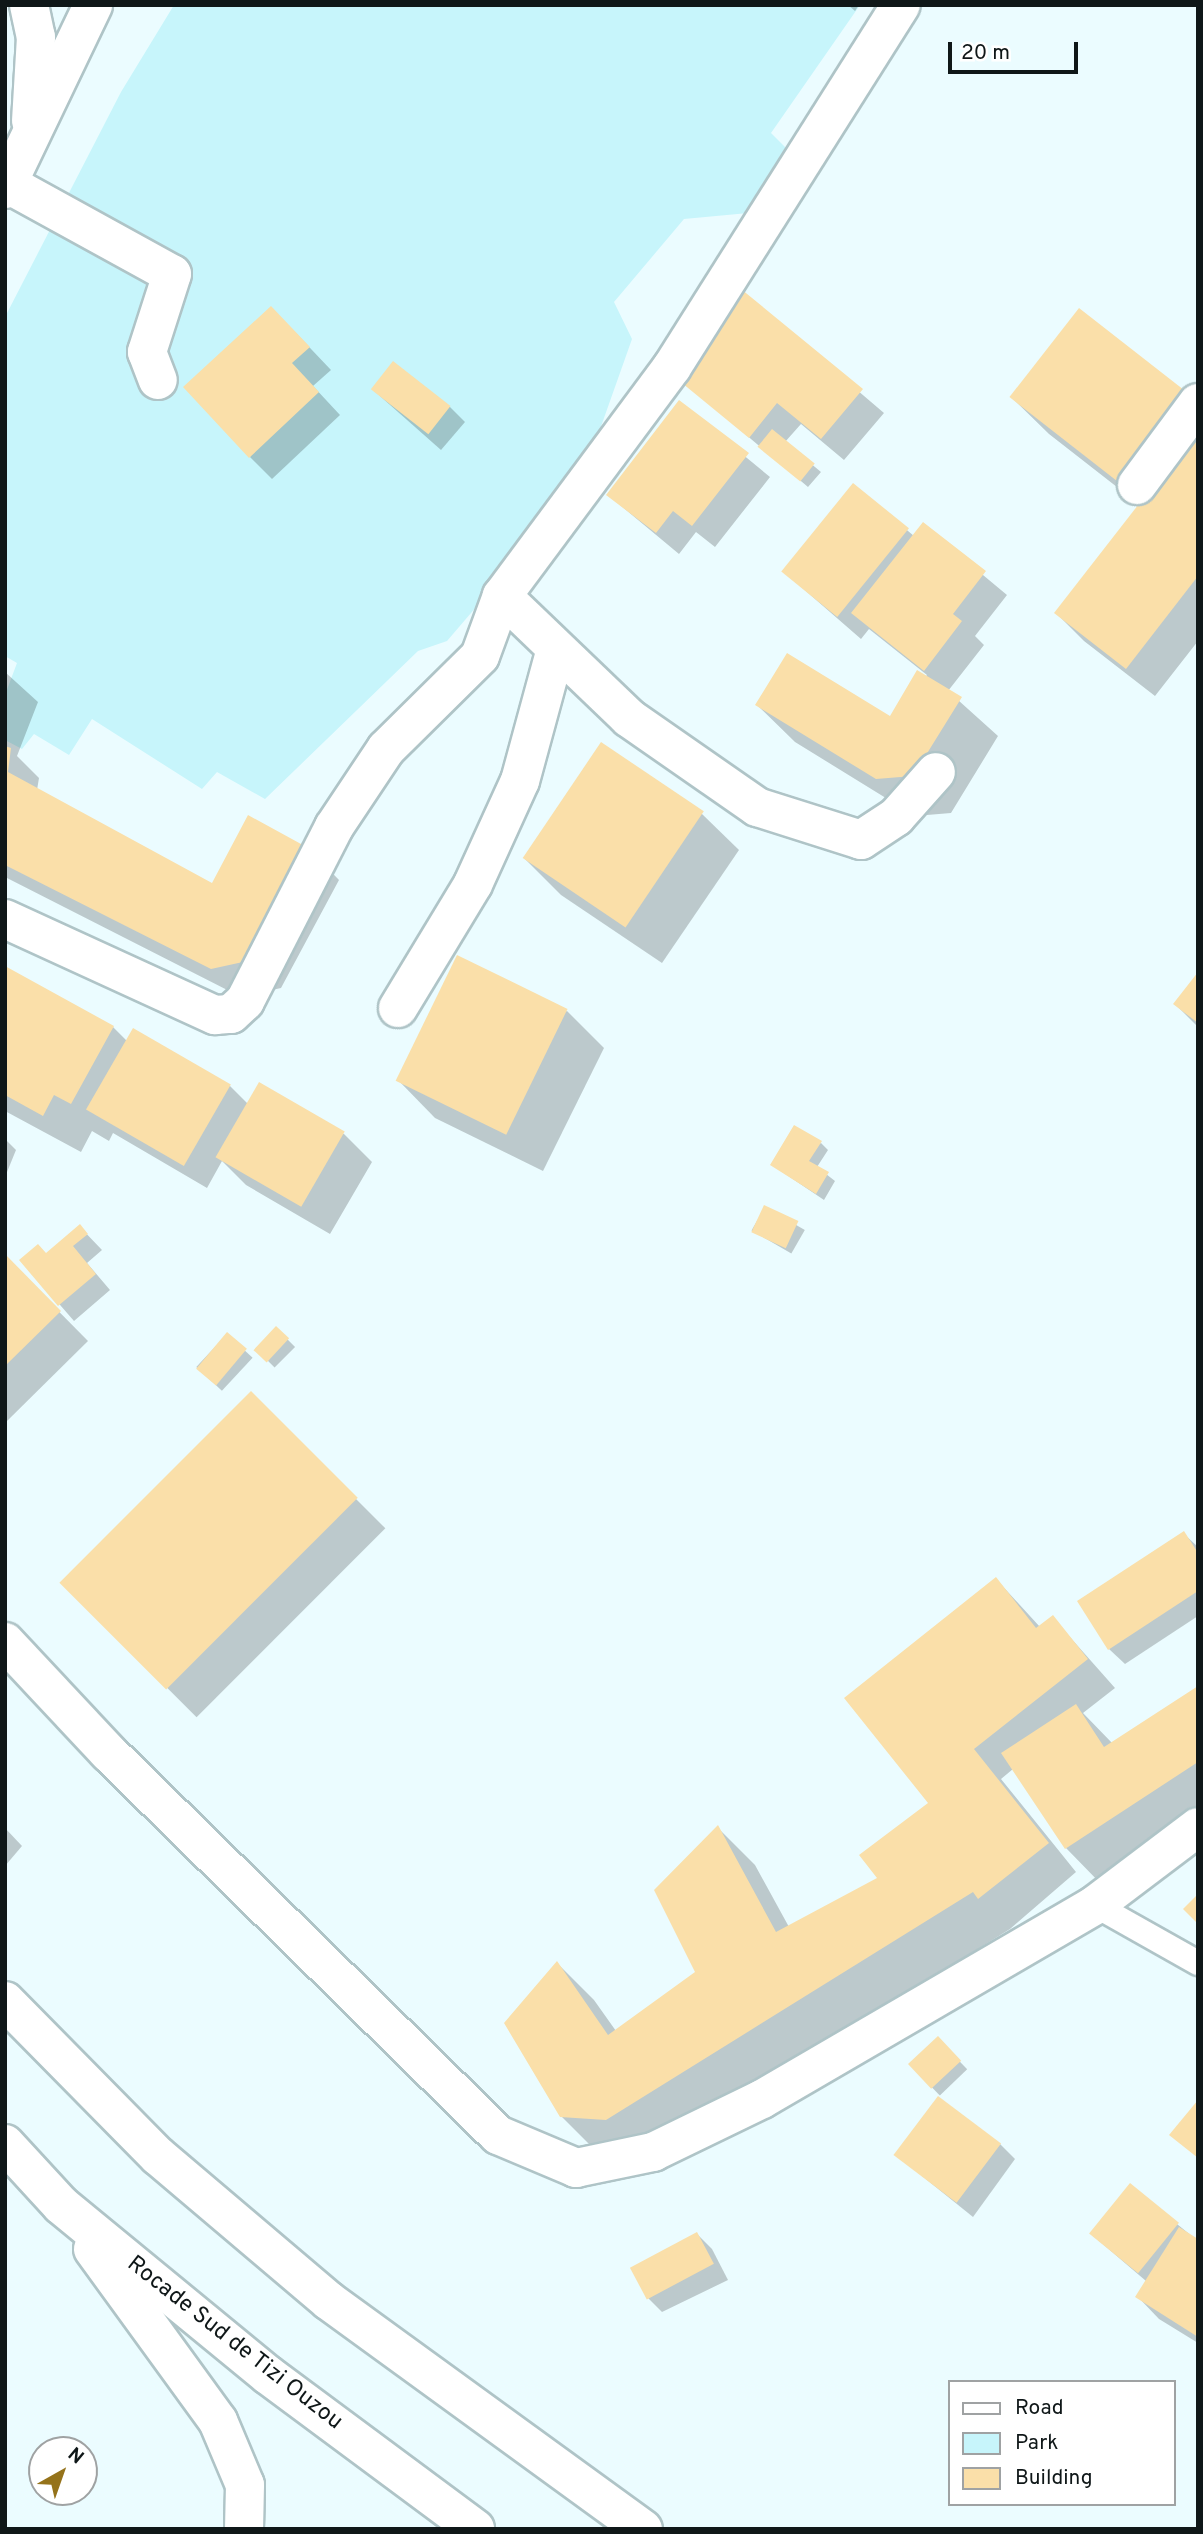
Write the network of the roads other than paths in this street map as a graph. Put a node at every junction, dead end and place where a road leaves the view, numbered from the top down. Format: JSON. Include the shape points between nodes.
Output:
{"nodes":[{"id":1,"x":29,"y":5,"type":"edge"},
{"id":2,"x":93,"y":5,"type":"edge"},
{"id":3,"x":901,"y":5,"type":"edge"},
{"id":4,"x":30,"y":141,"type":"junction"},
{"id":5,"x":7,"y":186,"type":"edge"},
{"id":6,"x":158,"y":380,"type":"dead end"},
{"id":7,"x":1198,"y":402,"type":"edge"},
{"id":8,"x":1136,"y":485,"type":"dead end"},
{"id":9,"x":502,"y":596,"type":"junction"},
{"id":10,"x":555,"y":652,"type":"junction"},
{"id":11,"x":936,"y":772,"type":"dead end"},
{"id":12,"x":5,"y":919,"type":"edge"},
{"id":13,"x":398,"y":1008,"type":"dead end"},
{"id":14,"x":5,"y":1642,"type":"edge"},
{"id":15,"x":1198,"y":1827,"type":"edge"},
{"id":16,"x":1095,"y":1905,"type":"junction"},
{"id":17,"x":1198,"y":1963,"type":"edge"},
{"id":18,"x":5,"y":2001,"type":"edge"},
{"id":19,"x":5,"y":2144,"type":"edge"},
{"id":20,"x":61,"y":2205,"type":"junction"},
{"id":21,"x":244,"y":2529,"type":"edge"},
{"id":22,"x":475,"y":2529,"type":"edge"},
{"id":23,"x":643,"y":2529,"type":"edge"}],
"edges":[{"from":1,"to":4,"type":"main road","via":[[36,37]]},
{"from":2,"to":4,"type":"main road"},
{"from":3,"to":9,"type":"main road","via":[[672,367]]},
{"from":4,"to":5,"type":"main road"},
{"from":5,"to":6,"type":"main road","via":[[172,274],[147,352]]},
{"from":7,"to":8,"type":"main road"},
{"from":9,"to":10,"type":"main road"},
{"from":9,"to":12,"type":"main road","via":[[480,656],[386,749],[334,827],[257,979],[231,1014],[215,1015]]},
{"from":10,"to":11,"type":"main road","via":[[629,718],[757,807],[835,832],[861,840],[896,817]]},
{"from":10,"to":13,"type":"main road","via":[[520,781],[473,884]]},
{"from":14,"to":16,"type":"main road","via":[[109,1753],[498,2135],[576,2168],[653,2152],[762,2099]]},
{"from":15,"to":16,"type":"main road"},
{"from":16,"to":17,"type":"lane"},
{"from":18,"to":23,"type":"main road","via":[[158,2156],[329,2301]]},
{"from":19,"to":20,"type":"main road","name":"Rocade Sud de Tizi Ouzou"},
{"from":20,"to":21,"type":"main road","via":[[218,2421],[245,2485]]},
{"from":20,"to":22,"type":"main road","name":"Rocade Sud de Tizi Ouzou","via":[[268,2375]]}]}
